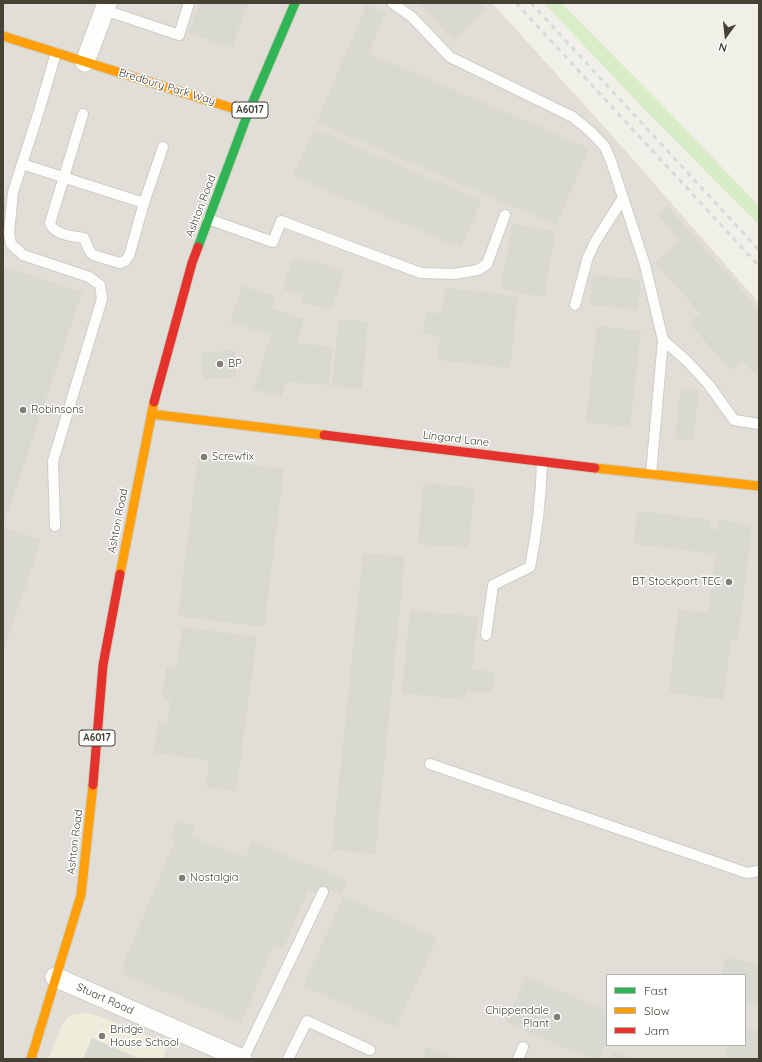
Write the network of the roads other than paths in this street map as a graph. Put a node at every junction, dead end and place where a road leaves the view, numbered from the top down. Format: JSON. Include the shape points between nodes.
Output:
{"nodes":[{"id":1,"x":190,"y":3,"type":"edge"},
{"id":2,"x":295,"y":3,"type":"edge"},
{"id":3,"x":392,"y":3,"type":"edge"},
{"id":4,"x":106,"y":6,"type":"edge"},
{"id":5,"x":3,"y":36,"type":"edge"},
{"id":6,"x":56,"y":53,"type":"junction"},
{"id":7,"x":86,"y":62,"type":"junction"},
{"id":8,"x":248,"y":113,"type":"junction"},
{"id":9,"x":84,"y":114,"type":"dead end"},
{"id":10,"x":163,"y":147,"type":"dead end"},
{"id":11,"x":22,"y":164,"type":"junction"},
{"id":12,"x":63,"y":177,"type":"junction"},
{"id":13,"x":623,"y":198,"type":"junction"},
{"id":14,"x":144,"y":203,"type":"junction"},
{"id":15,"x":505,"y":215,"type":"dead end"},
{"id":16,"x":208,"y":219,"type":"junction"},
{"id":17,"x":575,"y":305,"type":"dead end"},
{"id":18,"x":663,"y":340,"type":"junction"},
{"id":19,"x":150,"y":414,"type":"junction"},
{"id":20,"x":759,"y":424,"type":"edge"},
{"id":21,"x":542,"y":462,"type":"junction"},
{"id":22,"x":651,"y":474,"type":"junction"},
{"id":23,"x":759,"y":486,"type":"edge"},
{"id":24,"x":55,"y":526,"type":"dead end"},
{"id":25,"x":486,"y":635,"type":"dead end"},
{"id":26,"x":430,"y":764,"type":"dead end"},
{"id":27,"x":759,"y":871,"type":"edge"},
{"id":28,"x":323,"y":892,"type":"dead end"},
{"id":29,"x":56,"y":977,"type":"junction"},
{"id":30,"x":524,"y":1047,"type":"dead end"},
{"id":31,"x":370,"y":1050,"type":"dead end"},
{"id":32,"x":31,"y":1059,"type":"edge"},
{"id":33,"x":242,"y":1059,"type":"edge"},
{"id":34,"x":288,"y":1059,"type":"edge"},
{"id":35,"x":518,"y":1059,"type":"edge"}],
"edges":[{"from":1,"to":4,"type":"lane","via":[[178,35]]},
{"from":2,"to":8,"type":"main road","name":"Ashton Road","number":"A6017"},
{"from":3,"to":13,"type":"lane","via":[[412,17],[450,57],[573,117],[591,132],[605,147]]},
{"from":4,"to":7,"type":"street"},
{"from":5,"to":6,"type":"main road","name":"Bredbury Park Way"},
{"from":6,"to":7,"type":"main road","name":"Bredbury Park Way"},
{"from":6,"to":11,"type":"lane"},
{"from":7,"to":8,"type":"main road","name":"Bredbury Park Way"},
{"from":8,"to":16,"type":"main road","name":"Ashton Road","number":"A6017"},
{"from":9,"to":12,"type":"lane"},
{"from":10,"to":14,"type":"lane"},
{"from":11,"to":12,"type":"lane"},
{"from":11,"to":24,"type":"lane","via":[[13,192],[9,233],[12,244],[23,255],[89,277],[100,285],[102,299],[53,461]]},
{"from":12,"to":14,"type":"lane"},
{"from":12,"to":14,"type":"lane","via":[[50,223],[57,231],[84,238],[93,255],[120,263],[125,261]]},
{"from":13,"to":17,"type":"lane","via":[[588,257]]},
{"from":13,"to":18,"type":"lane","via":[[645,264]]},
{"from":15,"to":16,"type":"lane","via":[[487,264],[478,270],[454,274],[421,273],[281,221],[273,242]]},
{"from":16,"to":19,"type":"main road","name":"Ashton Road","number":"A6017","via":[[192,263]]},
{"from":18,"to":20,"type":"lane","via":[[709,385],[734,420]]},
{"from":18,"to":22,"type":"lane"},
{"from":19,"to":21,"type":"main road","name":"Lingard Lane"},
{"from":19,"to":29,"type":"main road","name":"Ashton Road","number":"A6017","via":[[103,665],[81,895]]},
{"from":21,"to":22,"type":"main road","name":"Lingard Lane"},
{"from":21,"to":25,"type":"lane","via":[[535,544],[530,567],[494,585]]},
{"from":22,"to":23,"type":"main road","name":"Lingard Lane"},
{"from":26,"to":27,"type":"lane","via":[[746,873]]},
{"from":28,"to":33,"type":"lane"},
{"from":29,"to":32,"type":"main road","name":"Ashton Road","number":"A6017"},
{"from":29,"to":33,"type":"street","name":"Stuart Road"},
{"from":30,"to":35,"type":"lane"},
{"from":31,"to":34,"type":"lane","via":[[308,1021]]}]}
